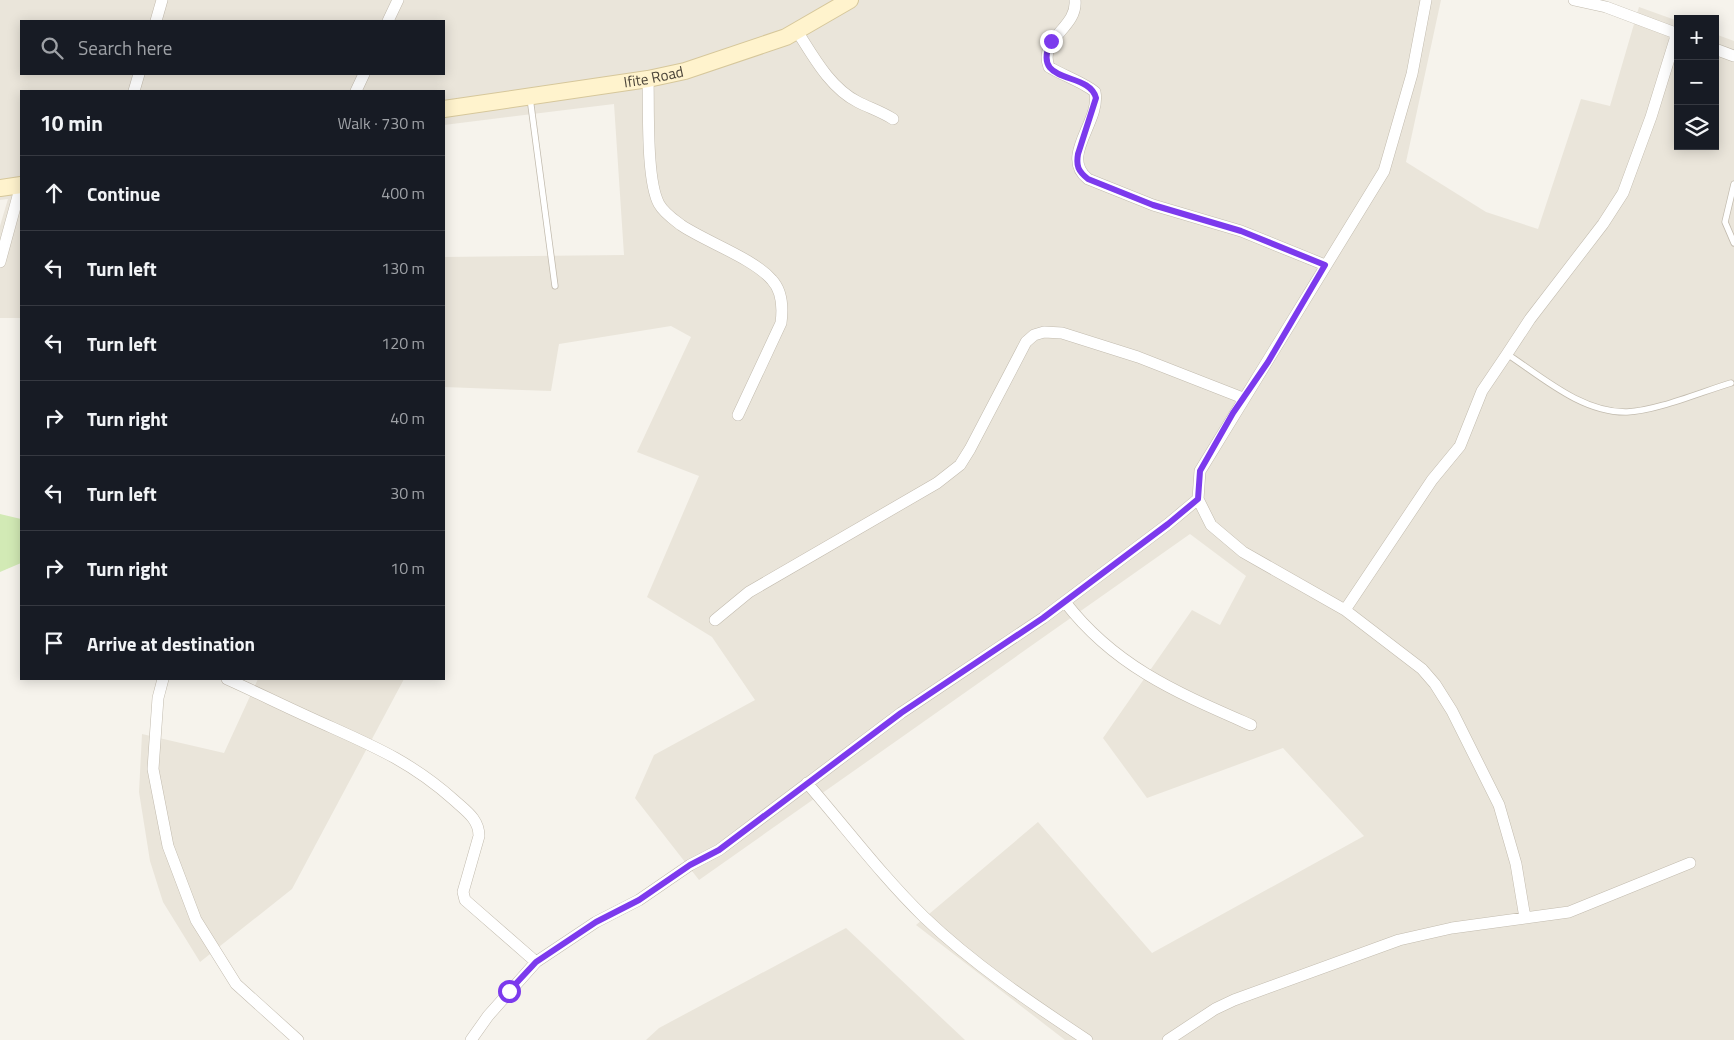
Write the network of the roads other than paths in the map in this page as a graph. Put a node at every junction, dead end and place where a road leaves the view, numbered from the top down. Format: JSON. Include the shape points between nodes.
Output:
{"nodes":[{"id":1,"x":162,"y":0,"type":"edge"},
{"id":2,"x":398,"y":0,"type":"edge"},
{"id":3,"x":850,"y":0,"type":"edge"},
{"id":4,"x":1075,"y":0,"type":"edge"},
{"id":5,"x":1426,"y":0,"type":"edge"},
{"id":6,"x":1574,"y":0,"type":"edge"},
{"id":7,"x":156,"y":20,"type":"edge"},
{"id":8,"x":388,"y":20,"type":"edge"},
{"id":9,"x":797,"y":31,"type":"junction"},
{"id":10,"x":1674,"y":32,"type":"edge"},
{"id":11,"x":1674,"y":46,"type":"edge"},
{"id":12,"x":1719,"y":50,"type":"edge"},
{"id":13,"x":1734,"y":56,"type":"edge"},
{"id":14,"x":139,"y":75,"type":"edge"},
{"id":15,"x":364,"y":75,"type":"edge"},
{"id":16,"x":648,"y":79,"type":"junction"},
{"id":17,"x":134,"y":90,"type":"edge"},
{"id":18,"x":356,"y":90,"type":"edge"},
{"id":19,"x":530,"y":96,"type":"junction"},
{"id":20,"x":445,"y":109,"type":"edge"},
{"id":21,"x":894,"y":119,"type":"dead end"},
{"id":22,"x":1734,"y":184,"type":"edge"},
{"id":23,"x":20,"y":185,"type":"edge"},
{"id":24,"x":0,"y":188,"type":"edge"},
{"id":25,"x":20,"y":189,"type":"edge"},
{"id":26,"x":1734,"y":243,"type":"edge"},
{"id":27,"x":0,"y":262,"type":"edge"},
{"id":28,"x":1325,"y":265,"type":"junction"},
{"id":29,"x":555,"y":286,"type":"dead end"},
{"id":30,"x":1507,"y":354,"type":"junction"},
{"id":31,"x":1731,"y":382,"type":"dead end"},
{"id":32,"x":1243,"y":398,"type":"junction"},
{"id":33,"x":738,"y":415,"type":"dead end"},
{"id":34,"x":1198,"y":499,"type":"junction"},
{"id":35,"x":1065,"y":602,"type":"junction"},
{"id":36,"x":1345,"y":610,"type":"junction"},
{"id":37,"x":714,"y":620,"type":"dead end"},
{"id":38,"x":163,"y":680,"type":"edge"},
{"id":39,"x":229,"y":680,"type":"edge"},
{"id":40,"x":1251,"y":725,"type":"dead end"},
{"id":41,"x":807,"y":783,"type":"junction"},
{"id":42,"x":1690,"y":864,"type":"dead end"},
{"id":43,"x":1525,"y":918,"type":"junction"},
{"id":44,"x":536,"y":962,"type":"junction"},
{"id":45,"x":298,"y":1040,"type":"edge"},
{"id":46,"x":472,"y":1040,"type":"edge"},
{"id":47,"x":1087,"y":1040,"type":"edge"},
{"id":48,"x":1168,"y":1040,"type":"edge"}],
"edges":[{"from":1,"to":7,"type":"street"},
{"from":2,"to":8,"type":"street"},
{"from":3,"to":9,"type":"street","name":"Ifite Road"},
{"from":4,"to":28,"type":"street","via":[[1075,11],[1051,41],[1046,59],[1049,67],[1095,92],[1094,110],[1076,164],[1079,172],[1088,179],[1153,205],[1241,231]]},
{"from":5,"to":28,"type":"street","via":[[1412,74],[1384,171]]},
{"from":6,"to":10,"type":"street","via":[[1606,7]]},
{"from":9,"to":16,"type":"street","name":"Ifite Road","via":[[717,62]]},
{"from":9,"to":21,"type":"street","via":[[822,69],[843,90],[857,102]]},
{"from":11,"to":30,"type":"street","via":[[1623,193]]},
{"from":12,"to":13,"type":"street"},
{"from":14,"to":17,"type":"street"},
{"from":15,"to":18,"type":"street"},
{"from":16,"to":19,"type":"street","name":"Ifite Road"},
{"from":16,"to":33,"type":"street","via":[[654,188],[659,204],[669,216],[688,229],[756,267],[772,280],[779,292],[783,307],[781,323]]},
{"from":19,"to":20,"type":"street","name":"Ifite Road"},
{"from":19,"to":29,"type":"lane"},
{"from":22,"to":26,"type":"lane","via":[[1725,222]]},
{"from":23,"to":24,"type":"street"},
{"from":25,"to":27,"type":"street"},
{"from":28,"to":32,"type":"street"},
{"from":30,"to":31,"type":"lane","via":[[1569,394],[1609,410],[1627,412],[1651,407]]},
{"from":30,"to":36,"type":"street","via":[[1482,392],[1460,446],[1432,480]]},
{"from":32,"to":34,"type":"street","via":[[1200,471]]},
{"from":32,"to":37,"type":"street","via":[[1138,357],[1062,333],[1034,335],[1026,342],[960,465],[937,483],[749,592]]},
{"from":34,"to":35,"type":"street"},
{"from":34,"to":36,"type":"street","via":[[1211,525],[1243,552]]},
{"from":35,"to":40,"type":"street","via":[[1104,645],[1140,671],[1185,696]]},
{"from":35,"to":41,"type":"street","via":[[901,713]]},
{"from":36,"to":43,"type":"street","via":[[1422,669],[1452,710],[1499,805],[1516,864]]},
{"from":38,"to":45,"type":"street","via":[[158,698],[153,770],[168,846],[196,920],[236,984]]},
{"from":39,"to":44,"type":"street","via":[[409,764],[469,813],[476,820],[479,836],[462,892],[465,900]]},
{"from":41,"to":44,"type":"street","via":[[719,850],[690,865],[639,900],[596,922]]},
{"from":41,"to":47,"type":"street","via":[[925,917],[1037,1007]]},
{"from":42,"to":43,"type":"street","via":[[1569,912]]},
{"from":43,"to":48,"type":"street","via":[[1452,928],[1399,940],[1234,1000]]},
{"from":44,"to":46,"type":"street","via":[[488,1016]]}]}
